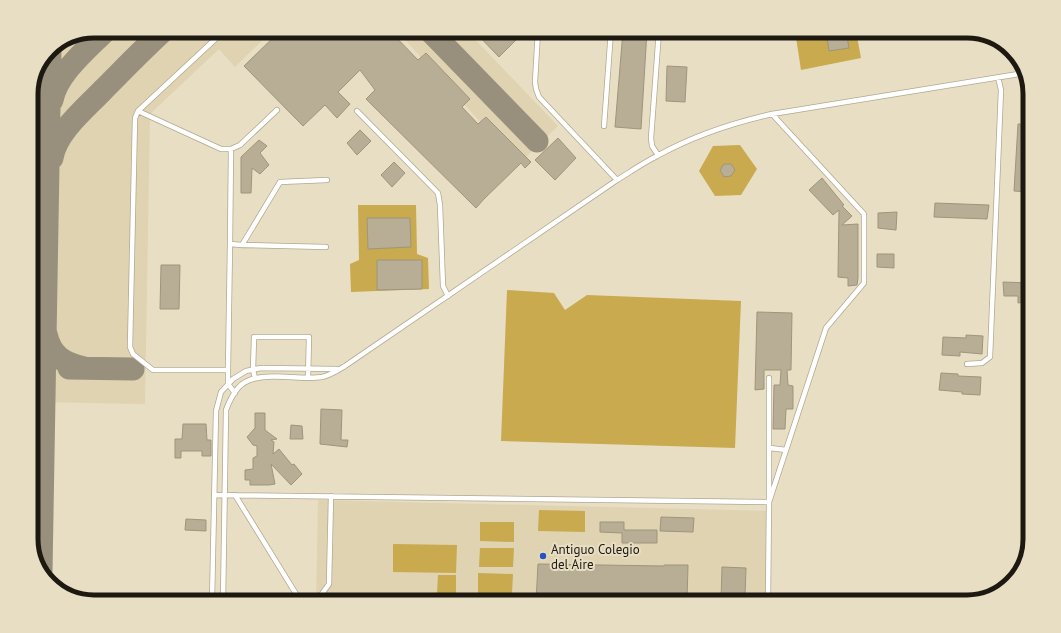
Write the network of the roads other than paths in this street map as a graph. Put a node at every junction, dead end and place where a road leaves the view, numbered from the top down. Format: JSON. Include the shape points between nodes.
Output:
{"nodes":[{"id":1,"x":216,"y":38,"type":"edge"},
{"id":2,"x":538,"y":38,"type":"edge"},
{"id":3,"x":610,"y":38,"type":"edge"},
{"id":4,"x":658,"y":38,"type":"edge"},
{"id":5,"x":1019,"y":74,"type":"edge"},
{"id":6,"x":998,"y":77,"type":"junction"},
{"id":7,"x":277,"y":110,"type":"dead end"},
{"id":8,"x":138,"y":111,"type":"junction"},
{"id":9,"x":357,"y":111,"type":"dead end"},
{"id":10,"x":772,"y":114,"type":"junction"},
{"id":11,"x":604,"y":126,"type":"dead end"},
{"id":12,"x":231,"y":149,"type":"junction"},
{"id":13,"x":658,"y":155,"type":"junction"},
{"id":14,"x":327,"y":180,"type":"dead end"},
{"id":15,"x":617,"y":180,"type":"junction"},
{"id":16,"x":230,"y":244,"type":"junction"},
{"id":17,"x":242,"y":245,"type":"junction"},
{"id":18,"x":326,"y":247,"type":"dead end"},
{"id":19,"x":448,"y":296,"type":"junction"},
{"id":20,"x":967,"y":364,"type":"dead end"},
{"id":21,"x":308,"y":369,"type":"junction"},
{"id":22,"x":339,"y":369,"type":"junction"},
{"id":23,"x":228,"y":370,"type":"junction"},
{"id":24,"x":253,"y":370,"type":"junction"},
{"id":25,"x":255,"y":378,"type":"junction"},
{"id":26,"x":308,"y":378,"type":"junction"},
{"id":27,"x":769,"y":378,"type":"dead end"},
{"id":28,"x":228,"y":384,"type":"junction"},
{"id":29,"x":235,"y":393,"type":"junction"},
{"id":30,"x":770,"y":448,"type":"junction"},
{"id":31,"x":786,"y":450,"type":"junction"},
{"id":32,"x":225,"y":494,"type":"junction"},
{"id":33,"x":214,"y":495,"type":"junction"},
{"id":34,"x":234,"y":495,"type":"junction"},
{"id":35,"x":331,"y":496,"type":"junction"},
{"id":36,"x":769,"y":502,"type":"junction"},
{"id":37,"x":212,"y":595,"type":"edge"},
{"id":38,"x":223,"y":595,"type":"edge"},
{"id":39,"x":297,"y":595,"type":"edge"},
{"id":40,"x":321,"y":595,"type":"edge"},
{"id":41,"x":768,"y":595,"type":"edge"}],
"edges":[{"from":1,"to":8,"type":"lane"},
{"from":2,"to":15,"type":"lane","via":[[535,82],[539,97]]},
{"from":3,"to":11,"type":"lane"},
{"from":4,"to":13,"type":"lane","via":[[651,138],[652,146]]},
{"from":5,"to":6,"type":"lane"},
{"from":6,"to":10,"type":"lane"},
{"from":6,"to":20,"type":"lane","via":[[1001,90],[990,357],[982,363]]},
{"from":7,"to":12,"type":"lane","via":[[240,144]]},
{"from":8,"to":12,"type":"lane","via":[[221,149]]},
{"from":8,"to":23,"type":"lane","via":[[135,118],[130,347],[133,354],[152,370]]},
{"from":9,"to":19,"type":"lane","via":[[438,193],[443,286]]},
{"from":10,"to":13,"type":"lane","via":[[717,129]]},
{"from":10,"to":31,"type":"lane","via":[[864,214],[864,283],[826,328]]},
{"from":12,"to":16,"type":"lane"},
{"from":13,"to":15,"type":"lane"},
{"from":14,"to":17,"type":"lane","via":[[280,182]]},
{"from":15,"to":19,"type":"lane"},
{"from":16,"to":17,"type":"lane"},
{"from":16,"to":23,"type":"lane"},
{"from":17,"to":18,"type":"lane"},
{"from":19,"to":22,"type":"lane"},
{"from":21,"to":22,"type":"lane"},
{"from":21,"to":24,"type":"lane"},
{"from":21,"to":24,"type":"lane","via":[[309,337],[254,337]]},
{"from":21,"to":26,"type":"lane"},
{"from":22,"to":26,"type":"lane","via":[[331,374]]},
{"from":23,"to":28,"type":"lane"},
{"from":24,"to":25,"type":"lane"},
{"from":24,"to":28,"type":"lane","via":[[246,371]]},
{"from":25,"to":26,"type":"lane"},
{"from":25,"to":29,"type":"lane","via":[[239,387]]},
{"from":27,"to":30,"type":"lane"},
{"from":28,"to":29,"type":"lane"},
{"from":28,"to":33,"type":"lane","via":[[221,392],[216,411]]},
{"from":29,"to":32,"type":"lane","via":[[226,410]]},
{"from":30,"to":31,"type":"lane"},
{"from":30,"to":36,"type":"lane"},
{"from":31,"to":36,"type":"lane"},
{"from":32,"to":33,"type":"lane"},
{"from":32,"to":34,"type":"lane"},
{"from":32,"to":38,"type":"lane"},
{"from":33,"to":37,"type":"lane"},
{"from":34,"to":35,"type":"lane"},
{"from":34,"to":39,"type":"lane"},
{"from":35,"to":36,"type":"lane"},
{"from":35,"to":40,"type":"lane","via":[[329,584]]},
{"from":36,"to":41,"type":"lane"}]}
